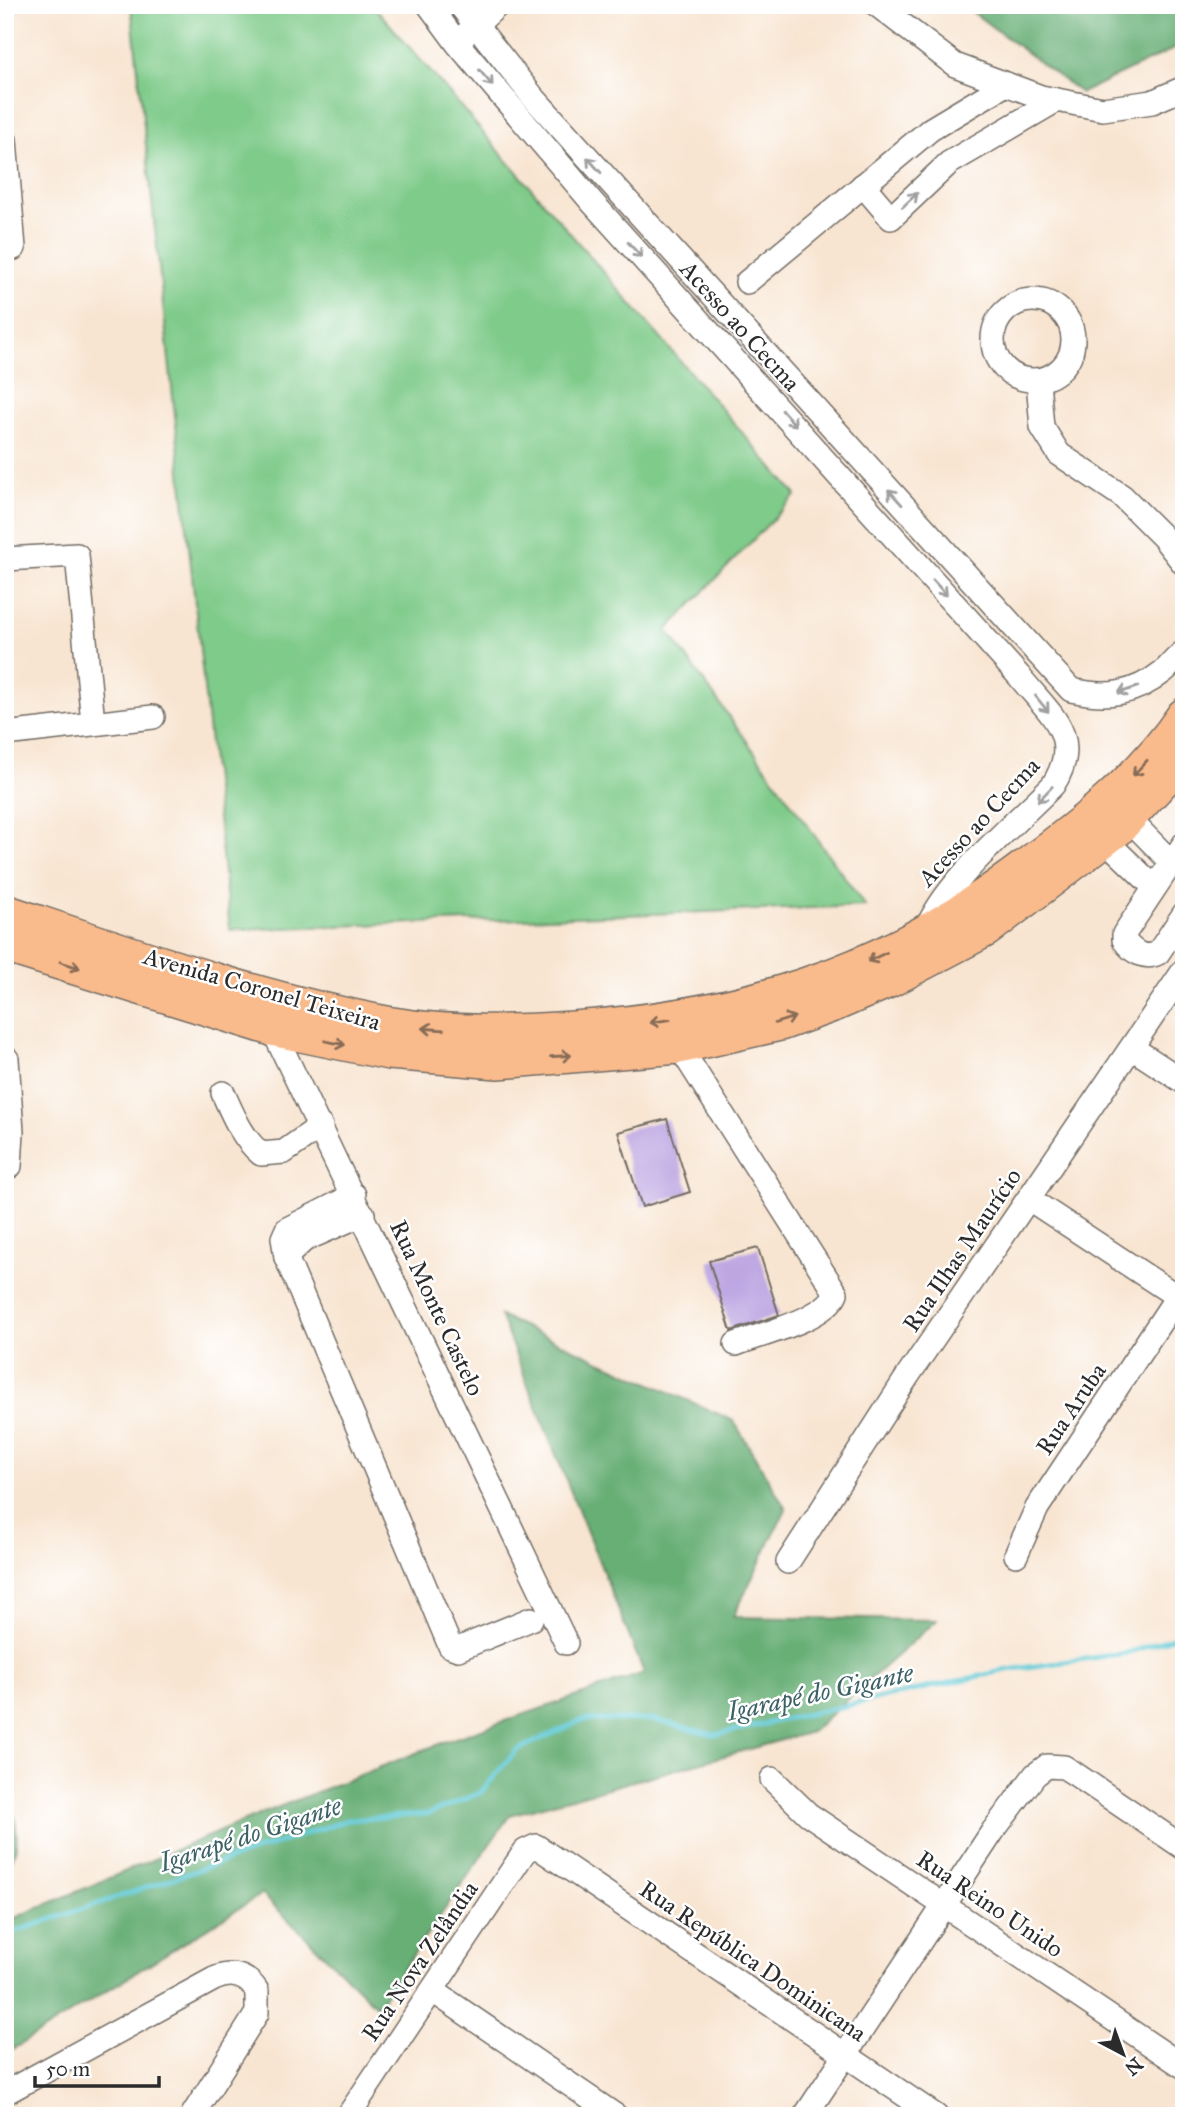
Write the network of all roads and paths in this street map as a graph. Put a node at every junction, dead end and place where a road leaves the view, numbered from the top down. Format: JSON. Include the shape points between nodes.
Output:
{"nodes":[{"id":1,"x":429,"y":5,"type":"edge"},
{"id":2,"x":460,"y":5,"type":"edge"},
{"id":3,"x":498,"y":5,"type":"edge"},
{"id":4,"x":877,"y":5,"type":"edge"},
{"id":5,"x":475,"y":26,"type":"junction"},
{"id":6,"x":457,"y":43,"type":"junction"},
{"id":7,"x":1006,"y":84,"type":"junction"},
{"id":8,"x":1184,"y":88,"type":"edge"},
{"id":9,"x":1057,"y":100,"type":"junction"},
{"id":10,"x":5,"y":140,"type":"edge"},
{"id":11,"x":913,"y":144,"type":"junction"},
{"id":12,"x":941,"y":171,"type":"junction"},
{"id":13,"x":7,"y":178,"type":"edge"},
{"id":14,"x":863,"y":185,"type":"junction"},
{"id":15,"x":9,"y":249,"type":"edge"},
{"id":16,"x":747,"y":282,"type":"dead end"},
{"id":17,"x":1038,"y":381,"type":"dead end"},
{"id":18,"x":5,"y":559,"type":"edge"},
{"id":19,"x":1184,"y":564,"type":"edge"},
{"id":20,"x":1184,"y":652,"type":"edge"},
{"id":21,"x":1039,"y":657,"type":"junction"},
{"id":22,"x":1019,"y":676,"type":"junction"},
{"id":23,"x":1184,"y":716,"type":"edge"},
{"id":24,"x":153,"y":717,"type":"dead end"},
{"id":25,"x":93,"y":723,"type":"junction"},
{"id":26,"x":5,"y":734,"type":"edge"},
{"id":27,"x":1184,"y":757,"type":"edge"},
{"id":28,"x":1116,"y":829,"type":"junction"},
{"id":29,"x":1178,"y":853,"type":"edge"},
{"id":30,"x":1154,"y":887,"type":"junction"},
{"id":31,"x":5,"y":912,"type":"edge"},
{"id":32,"x":1184,"y":914,"type":"edge"},
{"id":33,"x":924,"y":934,"type":"junction"},
{"id":34,"x":5,"y":945,"type":"edge"},
{"id":35,"x":1184,"y":970,"type":"edge"},
{"id":36,"x":272,"y":1028,"type":"junction"},
{"id":37,"x":678,"y":1046,"type":"junction"},
{"id":38,"x":1132,"y":1048,"type":"junction"},
{"id":39,"x":7,"y":1059,"type":"edge"},
{"id":40,"x":1184,"y":1082,"type":"edge"},
{"id":41,"x":223,"y":1093,"type":"dead end"},
{"id":42,"x":321,"y":1126,"type":"junction"},
{"id":43,"x":9,"y":1130,"type":"edge"},
{"id":44,"x":5,"y":1169,"type":"edge"},
{"id":45,"x":1029,"y":1199,"type":"junction"},
{"id":46,"x":359,"y":1204,"type":"junction"},
{"id":47,"x":1180,"y":1299,"type":"edge"},
{"id":48,"x":736,"y":1344,"type":"dead end"},
{"id":49,"x":1016,"y":1555,"type":"dead end"},
{"id":50,"x":788,"y":1562,"type":"dead end"},
{"id":51,"x":541,"y":1615,"type":"junction"},
{"id":52,"x":566,"y":1643,"type":"dead end"},
{"id":53,"x":772,"y":1779,"type":"dead end"},
{"id":54,"x":542,"y":1848,"type":"joint"},
{"id":55,"x":1184,"y":1849,"type":"edge"},
{"id":56,"x":944,"y":1903,"type":"junction"},
{"id":57,"x":433,"y":1991,"type":"junction"},
{"id":58,"x":844,"y":2055,"type":"junction"},
{"id":59,"x":1184,"y":2067,"type":"edge"},
{"id":60,"x":5,"y":2093,"type":"edge"},
{"id":61,"x":191,"y":2116,"type":"edge"},
{"id":62,"x":348,"y":2116,"type":"edge"},
{"id":63,"x":616,"y":2116,"type":"edge"},
{"id":64,"x":805,"y":2116,"type":"edge"},
{"id":65,"x":936,"y":2116,"type":"edge"}],
"edges":[{"from":1,"to":6,"type":"street","name":"Acesso ao Cecma"},
{"from":2,"to":5,"type":"street","name":"Acesso ao Cecma"},
{"from":3,"to":5,"type":"street"},
{"from":4,"to":7,"type":"street","via":[[955,65]]},
{"from":5,"to":6,"type":"street"},
{"from":21,"to":5,"type":"street","name":"Acesso ao Cecma","one_way":true,"via":[[533,97]]},
{"from":6,"to":22,"type":"street","name":"Acesso ao Cecma","one_way":true,"via":[[592,202]]},
{"from":7,"to":9,"type":"street"},
{"from":7,"to":11,"type":"street"},
{"from":8,"to":9,"type":"street","via":[[1152,102],[1103,109]]},
{"from":9,"to":12,"type":"street"},
{"from":10,"to":13,"type":"street"},
{"from":11,"to":12,"type":"street"},
{"from":11,"to":14,"type":"street"},
{"from":14,"to":12,"type":"street","one_way":true,"via":[[891,218]]},
{"from":13,"to":15,"type":"street"},
{"from":14,"to":16,"type":"street"},
{"from":17,"to":19,"type":"street","via":[[1042,427],[1059,454],[1122,496]]},
{"from":18,"to":25,"type":"street","via":[[77,555]]},
{"from":20,"to":21,"type":"street","name":"Acesso ao Cecma","one_way":true,"via":[[1141,686],[1098,696],[1071,690]]},
{"from":21,"to":22,"type":"street"},
{"from":22,"to":33,"type":"street","name":"Acesso ao Cecma","one_way":true,"via":[[1064,732],[1062,771],[934,909]]},
{"from":23,"to":33,"type":"highway","name":"Avenida Coronel Teixeira","one_way":true,"via":[[1099,808],[986,895]]},
{"from":24,"to":25,"type":"street"},
{"from":25,"to":26,"type":"street"},
{"from":27,"to":28,"type":"highway","name":"Avenida Coronel Teixeira"},
{"from":28,"to":29,"type":"street"},
{"from":28,"to":30,"type":"street"},
{"from":37,"to":28,"type":"highway","name":"Avenida Coronel Teixeira","one_way":true,"via":[[780,1023],[900,975],[986,929]]},
{"from":29,"to":30,"type":"street"},
{"from":30,"to":32,"type":"street","via":[[1124,934],[1128,946],[1144,957],[1158,953]]},
{"from":33,"to":31,"type":"highway","name":"Avenida Coronel Teixeira","one_way":true,"via":[[812,984],[702,1015],[640,1024],[500,1032],[395,1025],[298,1004]]},
{"from":34,"to":36,"type":"highway","name":"Avenida Coronel Teixeira","one_way":true},
{"from":35,"to":38,"type":"street","name":"Rua Ilhas Maurício"},
{"from":36,"to":37,"type":"highway","name":"Avenida Coronel Teixeira","one_way":true,"via":[[375,1050],[498,1061]]},
{"from":36,"to":42,"type":"street","name":"Rua Monte Castelo"},
{"from":37,"to":48,"type":"street","via":[[836,1293],[833,1301],[806,1319]]},
{"from":38,"to":40,"type":"street"},
{"from":38,"to":45,"type":"street","name":"Rua Ilhas Maurício"},
{"from":39,"to":43,"type":"street"},
{"from":41,"to":42,"type":"street","via":[[239,1127],[261,1154],[284,1152]]},
{"from":42,"to":46,"type":"street","name":"Rua Monte Castelo"},
{"from":43,"to":44,"type":"street","via":[[10,1166]]},
{"from":45,"to":47,"type":"street"},
{"from":45,"to":50,"type":"street","name":"Rua Ilhas Maurício"},
{"from":46,"to":51,"type":"street","name":"Rua Monte Castelo"},
{"from":46,"to":51,"type":"street","via":[[287,1229],[283,1238],[286,1257],[450,1646],[458,1649]]},
{"from":47,"to":49,"type":"street","name":"Rua Aruba","via":[[1037,1508]]},
{"from":51,"to":52,"type":"street","name":"Rua Monte Castelo"},
{"from":53,"to":56,"type":"street","name":"Rua Reino Unido","via":[[808,1814]]},
{"from":54,"to":57,"type":"street","name":"Rua Nova Zelândia","via":[[524,1851]]},
{"from":54,"to":58,"type":"street","name":"Rua República Dominicana"},
{"from":55,"to":56,"type":"street","via":[[1064,1767],[1047,1766],[1034,1775]]},
{"from":56,"to":58,"type":"street"},
{"from":56,"to":59,"type":"street","name":"Rua Reino Unido"},
{"from":57,"to":62,"type":"street","name":"Rua Nova Zelândia"},
{"from":57,"to":63,"type":"street"},
{"from":58,"to":64,"type":"street"},
{"from":58,"to":65,"type":"street","name":"Rua República Dominicana"},
{"from":60,"to":61,"type":"street","via":[[220,1976],[241,1976],[257,1991],[257,2013]]}]}
